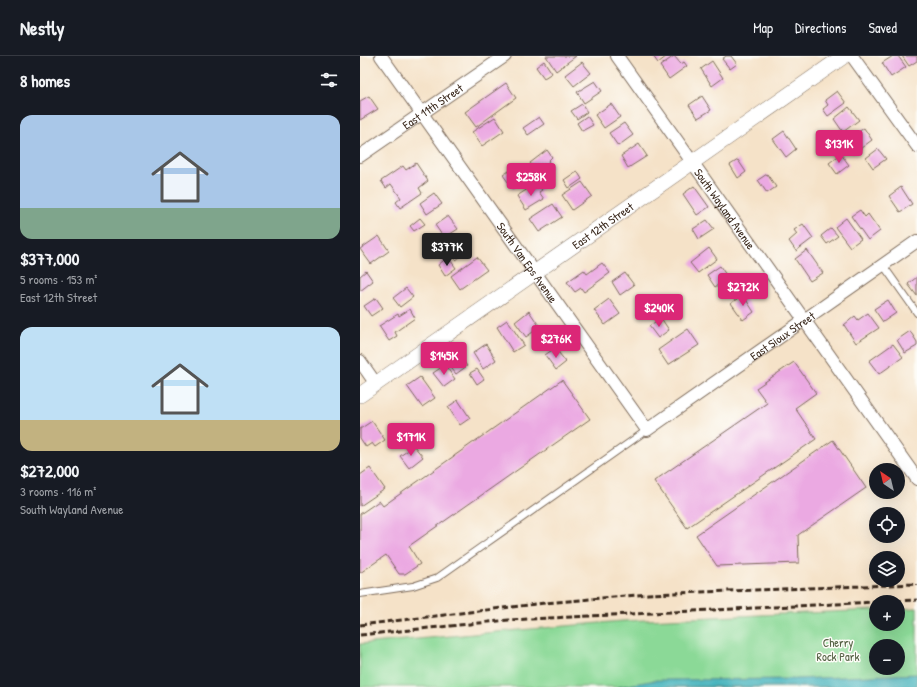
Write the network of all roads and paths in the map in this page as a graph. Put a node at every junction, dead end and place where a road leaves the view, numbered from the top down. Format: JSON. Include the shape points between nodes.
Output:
{"nodes":[{"id":1,"x":381,"y":56,"type":"edge"},
{"id":2,"x":505,"y":56,"type":"edge"},
{"id":3,"x":616,"y":56,"type":"edge"},
{"id":4,"x":844,"y":56,"type":"edge"},
{"id":5,"x":852,"y":56,"type":"edge"},
{"id":6,"x":421,"y":113,"type":"junction"},
{"id":7,"x":917,"y":146,"type":"edge"},
{"id":8,"x":360,"y":156,"type":"edge"},
{"id":9,"x":692,"y":162,"type":"junction"},
{"id":10,"x":917,"y":241,"type":"edge"},
{"id":11,"x":883,"y":265,"type":"junction"},
{"id":12,"x":536,"y":273,"type":"junction"},
{"id":13,"x":917,"y":313,"type":"edge"},
{"id":14,"x":805,"y":320,"type":"junction"},
{"id":15,"x":360,"y":361,"type":"edge"},
{"id":16,"x":376,"y":384,"type":"junction"},
{"id":17,"x":360,"y":395,"type":"edge"},
{"id":18,"x":647,"y":430,"type":"junction"},
{"id":19,"x":917,"y":478,"type":"edge"},
{"id":20,"x":360,"y":594,"type":"edge"}],
"edges":[{"from":1,"to":6,"type":"street","name":"South Van Eps Avenue"},
{"from":2,"to":6,"type":"street","name":"East 11th Street"},
{"from":3,"to":9,"type":"street","name":"South Wayland Avenue"},
{"from":4,"to":9,"type":"street","name":"East 12th Street"},
{"from":5,"to":7,"type":"street"},
{"from":6,"to":8,"type":"street","name":"East 11th Street"},
{"from":6,"to":12,"type":"street","name":"South Van Eps Avenue"},
{"from":9,"to":12,"type":"street","name":"East 12th Street"},
{"from":9,"to":14,"type":"street","name":"South Wayland Avenue"},
{"from":10,"to":11,"type":"street","name":"East Sioux Street"},
{"from":11,"to":13,"type":"lane"},
{"from":11,"to":14,"type":"street","name":"East Sioux Street"},
{"from":12,"to":16,"type":"street","name":"East 12th Street"},
{"from":12,"to":18,"type":"street","name":"South Van Eps Avenue"},
{"from":14,"to":18,"type":"street","name":"East Sioux Street"},
{"from":14,"to":19,"type":"street","name":"South Wayland Avenue"},
{"from":15,"to":16,"type":"street"},
{"from":16,"to":17,"type":"street","name":"East 12th Street"},
{"from":18,"to":20,"type":"lane","via":[[437,578],[413,586]]}]}
